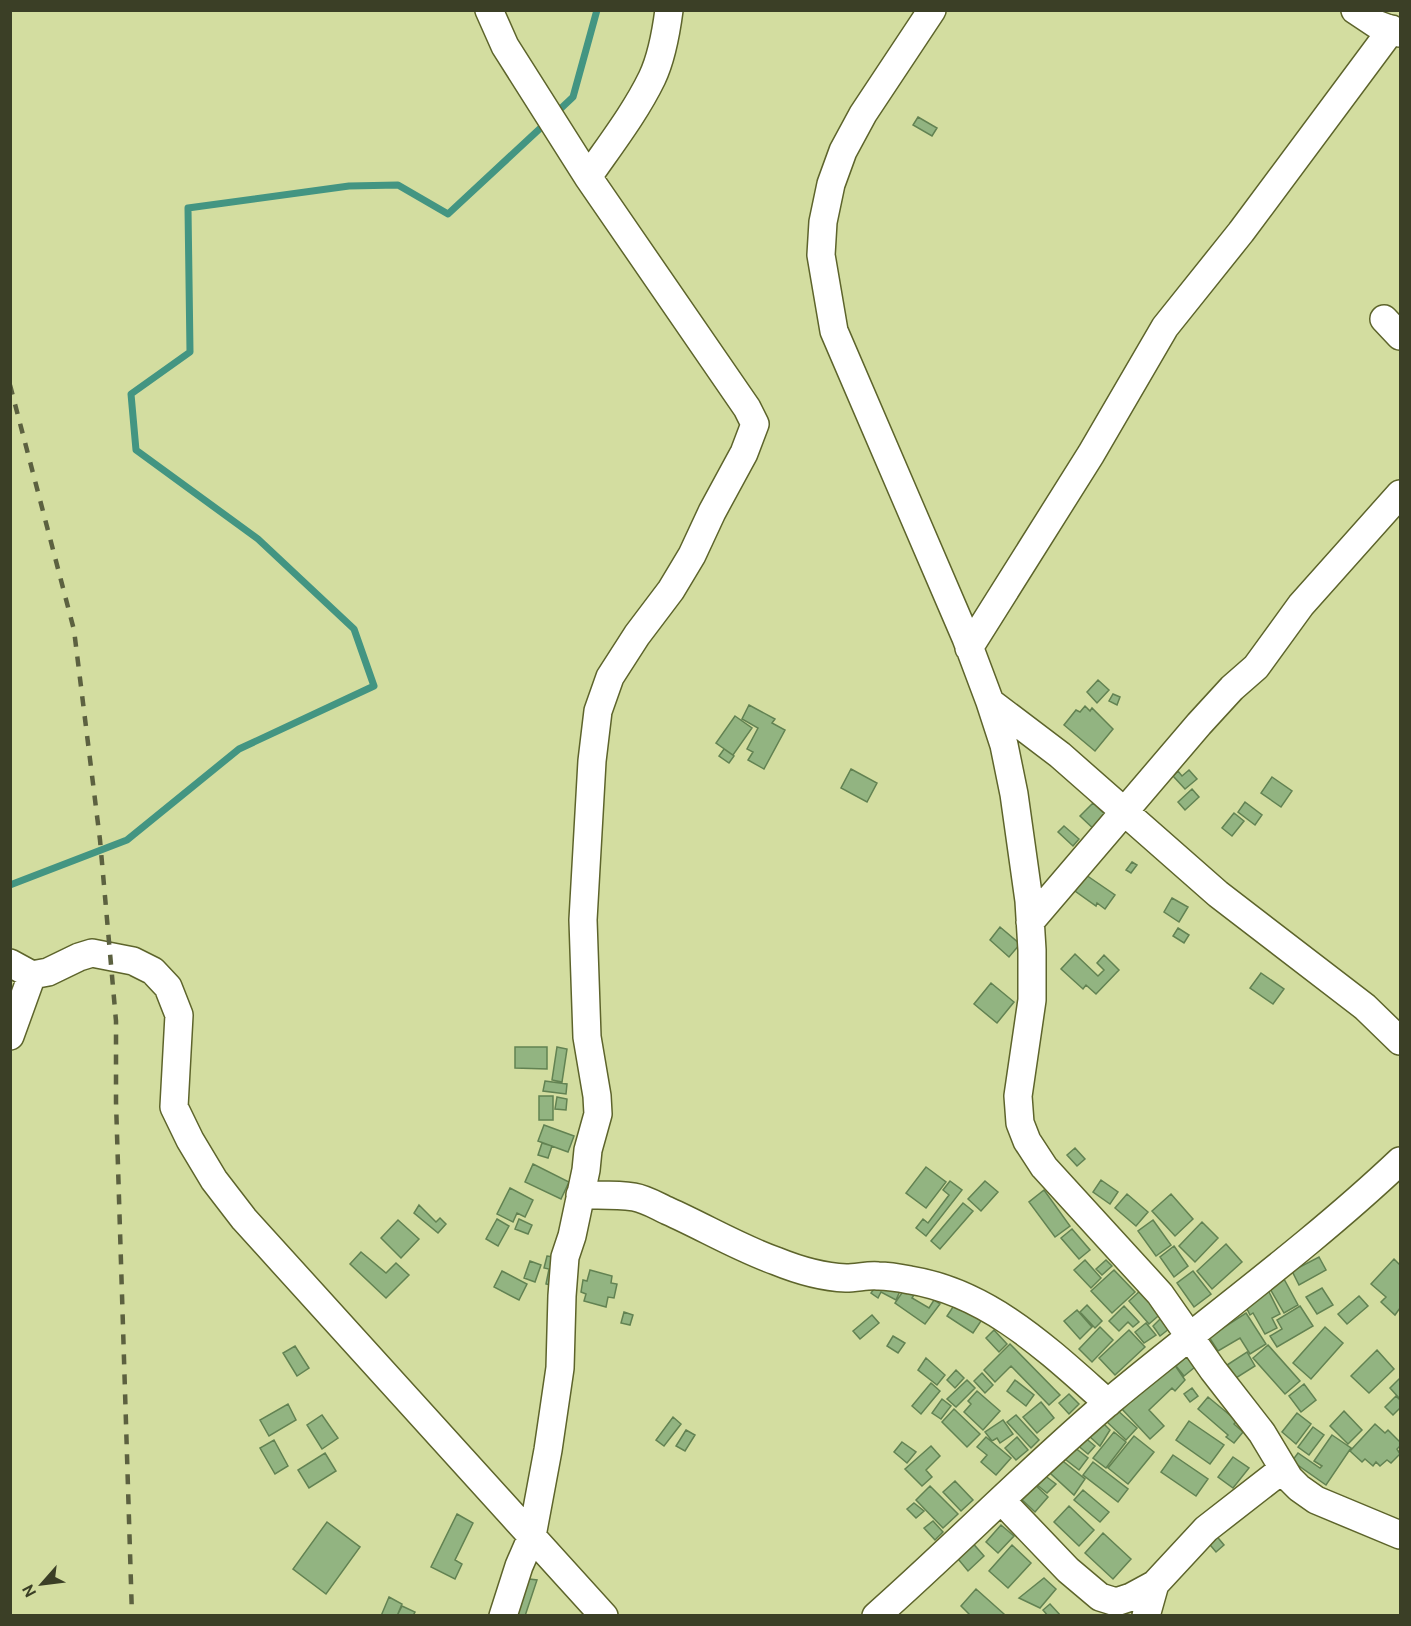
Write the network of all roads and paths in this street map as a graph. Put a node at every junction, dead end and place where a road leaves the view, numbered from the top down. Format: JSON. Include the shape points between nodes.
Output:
{"nodes":[{"id":1,"x":489,"y":10,"type":"edge"},
{"id":2,"x":669,"y":10,"type":"edge"},
{"id":3,"x":932,"y":10,"type":"edge"},
{"id":4,"x":1355,"y":10,"type":"edge"},
{"id":5,"x":1396,"y":31,"type":"edge"},
{"id":6,"x":588,"y":177,"type":"junction"},
{"id":7,"x":1401,"y":494,"type":"edge"},
{"id":8,"x":969,"y":648,"type":"junction"},
{"id":9,"x":990,"y":702,"type":"junction"},
{"id":10,"x":1126,"y":812,"type":"junction"},
{"id":11,"x":1030,"y":922,"type":"junction"},
{"id":12,"x":21,"y":969,"type":"edge"},
{"id":13,"x":10,"y":1036,"type":"edge"},
{"id":14,"x":1401,"y":1041,"type":"edge"},
{"id":15,"x":1401,"y":1161,"type":"edge"},
{"id":16,"x":580,"y":1195,"type":"junction"},
{"id":17,"x":1189,"y":1336,"type":"junction"},
{"id":18,"x":1108,"y":1403,"type":"junction"},
{"id":19,"x":1283,"y":1469,"type":"junction"},
{"id":20,"x":1001,"y":1500,"type":"junction"},
{"id":21,"x":1401,"y":1535,"type":"edge"},
{"id":22,"x":532,"y":1536,"type":"junction"},
{"id":23,"x":1155,"y":1584,"type":"junction"},
{"id":24,"x":502,"y":1616,"type":"edge"},
{"id":25,"x":604,"y":1616,"type":"edge"},
{"id":26,"x":876,"y":1616,"type":"edge"},
{"id":27,"x":1146,"y":1616,"type":"edge"},
{"id":28,"x":1163,"y":1616,"type":"edge"}],
"edges":[{"from":1,"to":6,"type":"street","via":[[506,46]]},
{"from":2,"to":6,"type":"street","via":[[666,36],[652,78]]},
{"from":3,"to":8,"type":"street","via":[[843,151],[823,222],[821,255],[834,332]]},
{"from":4,"to":5,"type":"street"},
{"from":5,"to":8,"type":"street","via":[[1340,96],[1241,232],[1165,327],[1091,454]]},
{"from":6,"to":16,"type":"street","via":[[755,424],[748,446],[692,555],[610,676],[598,711],[583,920],[587,1037],[598,1114]]},
{"from":7,"to":10,"type":"street","via":[[1301,605],[1256,667],[1199,724]]},
{"from":8,"to":9,"type":"street"},
{"from":9,"to":10,"type":"street"},
{"from":9,"to":11,"type":"street","via":[[1014,794]]},
{"from":10,"to":11,"type":"street"},
{"from":10,"to":14,"type":"street","via":[[1218,894],[1356,1000]]},
{"from":11,"to":17,"type":"street","via":[[1032,1000],[1018,1096],[1020,1123],[1037,1159],[1160,1294]]},
{"from":12,"to":13,"type":"street"},
{"from":12,"to":22,"type":"street","via":[[48,972],[92,953],[133,961],[153,971],[168,987],[179,1015],[174,1107],[214,1180],[244,1219]]},
{"from":15,"to":17,"type":"street","via":[[1291,1256]]},
{"from":16,"to":18,"type":"street","via":[[637,1197],[797,1269],[847,1278],[879,1275],[938,1285],[966,1296],[1006,1318]]},
{"from":16,"to":22,"type":"street","via":[[565,1257],[560,1368]]},
{"from":17,"to":18,"type":"street"},
{"from":17,"to":19,"type":"street","via":[[1262,1433]]},
{"from":18,"to":20,"type":"street"},
{"from":19,"to":21,"type":"street","via":[[1316,1500]]},
{"from":19,"to":23,"type":"street","via":[[1206,1529]]},
{"from":20,"to":23,"type":"street","via":[[1068,1570],[1100,1597],[1116,1602]]},
{"from":20,"to":26,"type":"street"},
{"from":22,"to":24,"type":"street"},
{"from":22,"to":25,"type":"street"},
{"from":23,"to":27,"type":"street"},
{"from":23,"to":28,"type":"street"}]}
